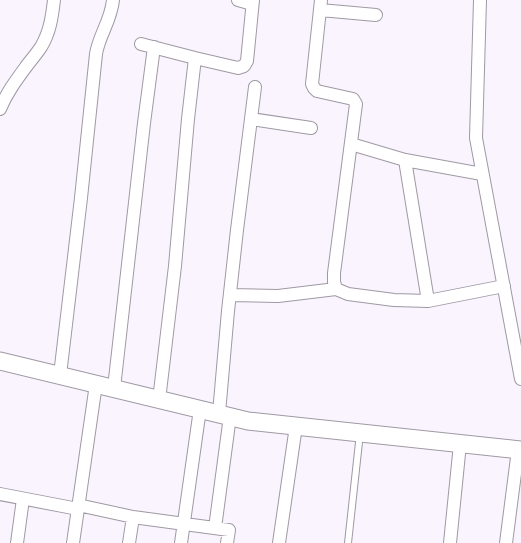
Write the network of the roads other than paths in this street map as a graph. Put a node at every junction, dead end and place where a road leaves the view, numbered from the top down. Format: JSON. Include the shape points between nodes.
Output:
{"nodes":[{"id":1,"x":54,"y":0,"type":"edge"},
{"id":2,"x":113,"y":0,"type":"edge"},
{"id":3,"x":238,"y":0,"type":"edge"},
{"id":4,"x":480,"y":0,"type":"edge"},
{"id":5,"x":253,"y":2,"type":"edge"},
{"id":6,"x":321,"y":5,"type":"edge"},
{"id":7,"x":376,"y":15,"type":"dead end"},
{"id":8,"x":141,"y":44,"type":"dead end"},
{"id":9,"x":154,"y":47,"type":"junction"},
{"id":10,"x":195,"y":58,"type":"junction"},
{"id":11,"x":255,"y":87,"type":"dead end"},
{"id":12,"x":0,"y":109,"type":"edge"},
{"id":13,"x":251,"y":119,"type":"junction"},
{"id":14,"x":311,"y":128,"type":"dead end"},
{"id":15,"x":351,"y":144,"type":"junction"},
{"id":16,"x":405,"y":160,"type":"junction"},
{"id":17,"x":482,"y":174,"type":"junction"},
{"id":18,"x":504,"y":286,"type":"junction"},
{"id":19,"x":336,"y":289,"type":"junction"},
{"id":20,"x":230,"y":295,"type":"junction"},
{"id":21,"x":428,"y":301,"type":"junction"},
{"id":22,"x":0,"y":361,"type":"edge"},
{"id":23,"x":60,"y":375,"type":"junction"},
{"id":24,"x":521,"y":379,"type":"edge"},
{"id":25,"x":96,"y":384,"type":"junction"},
{"id":26,"x":114,"y":388,"type":"junction"},
{"id":27,"x":159,"y":400,"type":"junction"},
{"id":28,"x":200,"y":409,"type":"junction"},
{"id":29,"x":224,"y":415,"type":"junction"},
{"id":30,"x":296,"y":426,"type":"junction"},
{"id":31,"x":360,"y":433,"type":"junction"},
{"id":32,"x":460,"y":444,"type":"junction"},
{"id":33,"x":519,"y":450,"type":"edge"},
{"id":34,"x":0,"y":494,"type":"edge"},
{"id":35,"x":23,"y":499,"type":"junction"},
{"id":36,"x":78,"y":507,"type":"junction"},
{"id":37,"x":133,"y":517,"type":"junction"},
{"id":38,"x":184,"y":524,"type":"junction"},
{"id":39,"x":215,"y":528,"type":"junction"},
{"id":40,"x":17,"y":543,"type":"edge"},
{"id":41,"x":73,"y":543,"type":"edge"},
{"id":42,"x":129,"y":543,"type":"edge"},
{"id":43,"x":181,"y":543,"type":"edge"},
{"id":44,"x":227,"y":543,"type":"edge"},
{"id":45,"x":279,"y":543,"type":"edge"},
{"id":46,"x":348,"y":543,"type":"edge"},
{"id":47,"x":450,"y":543,"type":"edge"},
{"id":48,"x":506,"y":543,"type":"edge"}],
"edges":[{"from":1,"to":12,"type":"street","via":[[50,29],[40,48],[6,94]]},
{"from":2,"to":23,"type":"street","via":[[96,54]]},
{"from":3,"to":5,"type":"street"},
{"from":4,"to":17,"type":"street","via":[[476,138]]},
{"from":5,"to":10,"type":"street","via":[[247,61],[244,66],[238,68]]},
{"from":6,"to":7,"type":"street"},
{"from":6,"to":15,"type":"street","via":[[312,84],[317,91],[355,101]]},
{"from":8,"to":9,"type":"street"},
{"from":9,"to":10,"type":"street"},
{"from":9,"to":26,"type":"street"},
{"from":10,"to":27,"type":"street"},
{"from":11,"to":13,"type":"street"},
{"from":13,"to":14,"type":"street"},
{"from":13,"to":20,"type":"street"},
{"from":15,"to":16,"type":"street"},
{"from":15,"to":19,"type":"street","via":[[334,273]]},
{"from":16,"to":17,"type":"street"},
{"from":16,"to":21,"type":"street"},
{"from":17,"to":18,"type":"street"},
{"from":18,"to":21,"type":"street"},
{"from":18,"to":24,"type":"street"},
{"from":19,"to":20,"type":"street","via":[[278,296]]},
{"from":19,"to":21,"type":"street","via":[[348,294]]},
{"from":20,"to":29,"type":"street"},
{"from":22,"to":23,"type":"main road"},
{"from":23,"to":25,"type":"main road"},
{"from":25,"to":26,"type":"main road"},
{"from":25,"to":36,"type":"street"},
{"from":26,"to":27,"type":"main road"},
{"from":27,"to":28,"type":"main road"},
{"from":28,"to":29,"type":"main road"},
{"from":28,"to":38,"type":"street"},
{"from":29,"to":30,"type":"main road"},
{"from":29,"to":39,"type":"street"},
{"from":30,"to":31,"type":"main road"},
{"from":30,"to":45,"type":"street"},
{"from":31,"to":32,"type":"main road"},
{"from":31,"to":46,"type":"lane"},
{"from":32,"to":33,"type":"main road"},
{"from":32,"to":47,"type":"street"},
{"from":33,"to":48,"type":"street"},
{"from":34,"to":35,"type":"street"},
{"from":35,"to":36,"type":"street"},
{"from":35,"to":40,"type":"street"},
{"from":36,"to":37,"type":"street"},
{"from":36,"to":41,"type":"street"},
{"from":37,"to":38,"type":"street"},
{"from":37,"to":42,"type":"street"},
{"from":38,"to":39,"type":"street"},
{"from":38,"to":43,"type":"street"},
{"from":39,"to":44,"type":"street","via":[[229,530]]}]}
